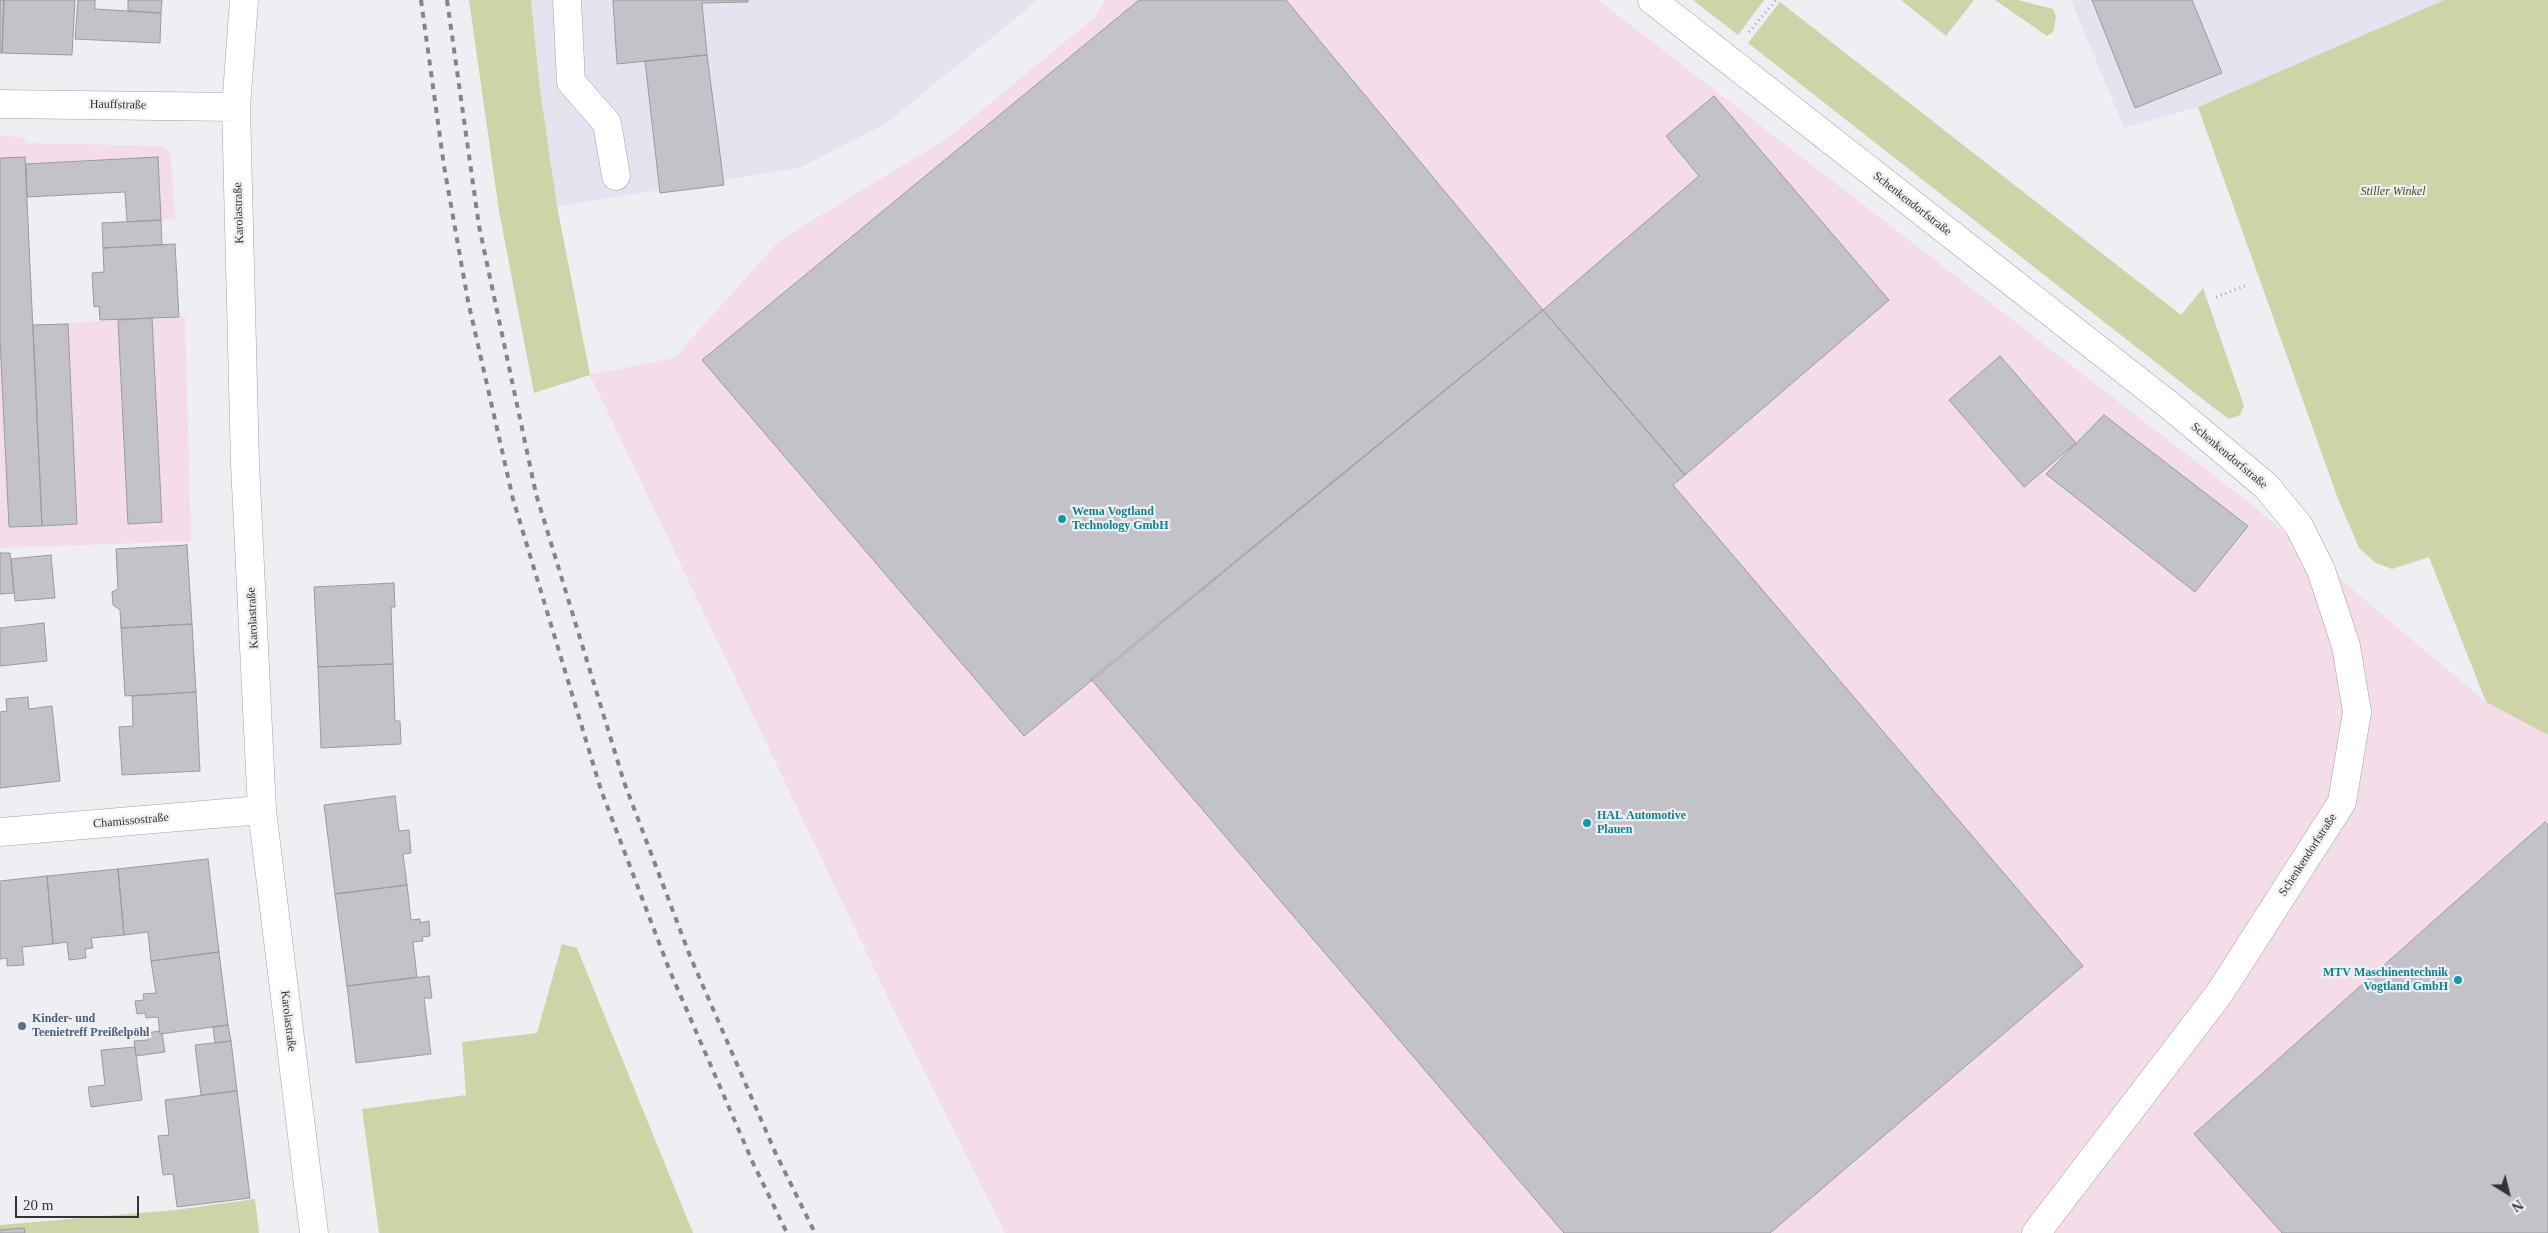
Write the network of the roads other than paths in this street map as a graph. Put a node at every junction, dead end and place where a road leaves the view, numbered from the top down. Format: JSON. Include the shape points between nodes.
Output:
{"nodes":[{"id":1,"x":244,"y":0,"type":"edge"},
{"id":2,"x":567,"y":0,"type":"edge"},
{"id":3,"x":1652,"y":0,"type":"edge"},
{"id":4,"x":0,"y":104,"type":"edge"},
{"id":5,"x":236,"y":107,"type":"junction"},
{"id":6,"x":616,"y":176,"type":"dead end"},
{"id":7,"x":262,"y":810,"type":"junction"},
{"id":8,"x":0,"y":832,"type":"edge"},
{"id":9,"x":314,"y":1233,"type":"edge"},
{"id":10,"x":2036,"y":1233,"type":"edge"}],
"edges":[{"from":1,"to":5,"type":"street","name":"Karolastraße"},
{"from":2,"to":6,"type":"street","via":[[571,82],[607,123]]},
{"from":3,"to":10,"type":"street","name":"Schenkendorfstraße","via":[[2154,393],[2266,486],[2299,526],[2321,570],[2346,646],[2357,712],[2342,802],[2219,994]]},
{"from":4,"to":5,"type":"street","name":"Hauffstraße"},
{"from":5,"to":7,"type":"street","name":"Karolastraße","via":[[245,464]]},
{"from":7,"to":8,"type":"street","name":"Chamissostraße"},
{"from":7,"to":9,"type":"street","name":"Karolastraße"}]}
